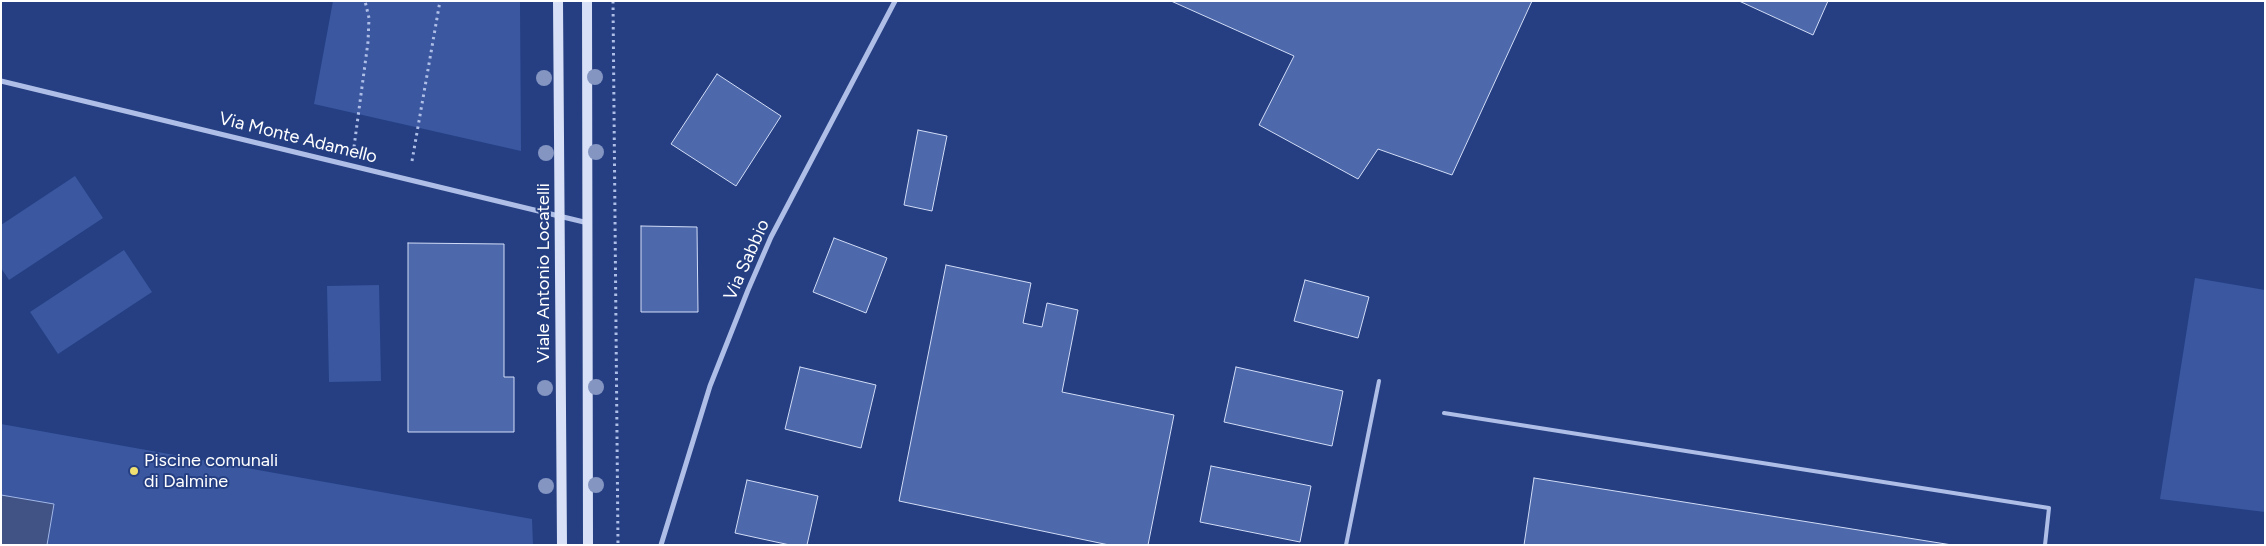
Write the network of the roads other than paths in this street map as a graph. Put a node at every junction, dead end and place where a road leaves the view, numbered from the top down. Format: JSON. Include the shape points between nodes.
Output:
{"nodes":[{"id":1,"x":558,"y":1,"type":"edge"},
{"id":2,"x":587,"y":1,"type":"edge"},
{"id":3,"x":895,"y":1,"type":"edge"},
{"id":4,"x":1,"y":81,"type":"edge"},
{"id":5,"x":560,"y":216,"type":"junction"},
{"id":6,"x":588,"y":223,"type":"junction"},
{"id":7,"x":1380,"y":381,"type":"dead end"},
{"id":8,"x":1444,"y":413,"type":"dead end"},
{"id":9,"x":562,"y":545,"type":"edge"},
{"id":10,"x":588,"y":545,"type":"edge"},
{"id":11,"x":661,"y":545,"type":"edge"},
{"id":12,"x":1346,"y":545,"type":"edge"},
{"id":13,"x":2045,"y":545,"type":"edge"}],
"edges":[{"from":1,"to":5,"type":"street","name":"Viale Antonio Locatelli"},
{"from":2,"to":6,"type":"street"},
{"from":3,"to":11,"type":"street","name":"Via Sabbio","via":[[782,217],[748,290],[710,386]]},
{"from":4,"to":5,"type":"street","name":"Via Monte Adamello"},
{"from":5,"to":6,"type":"street","name":"Via Monte Adamello"},
{"from":5,"to":9,"type":"street","name":"Viale Antonio Locatelli"},
{"from":6,"to":10,"type":"street"},
{"from":7,"to":12,"type":"lane"},
{"from":8,"to":13,"type":"lane","via":[[2049,508]]}]}
